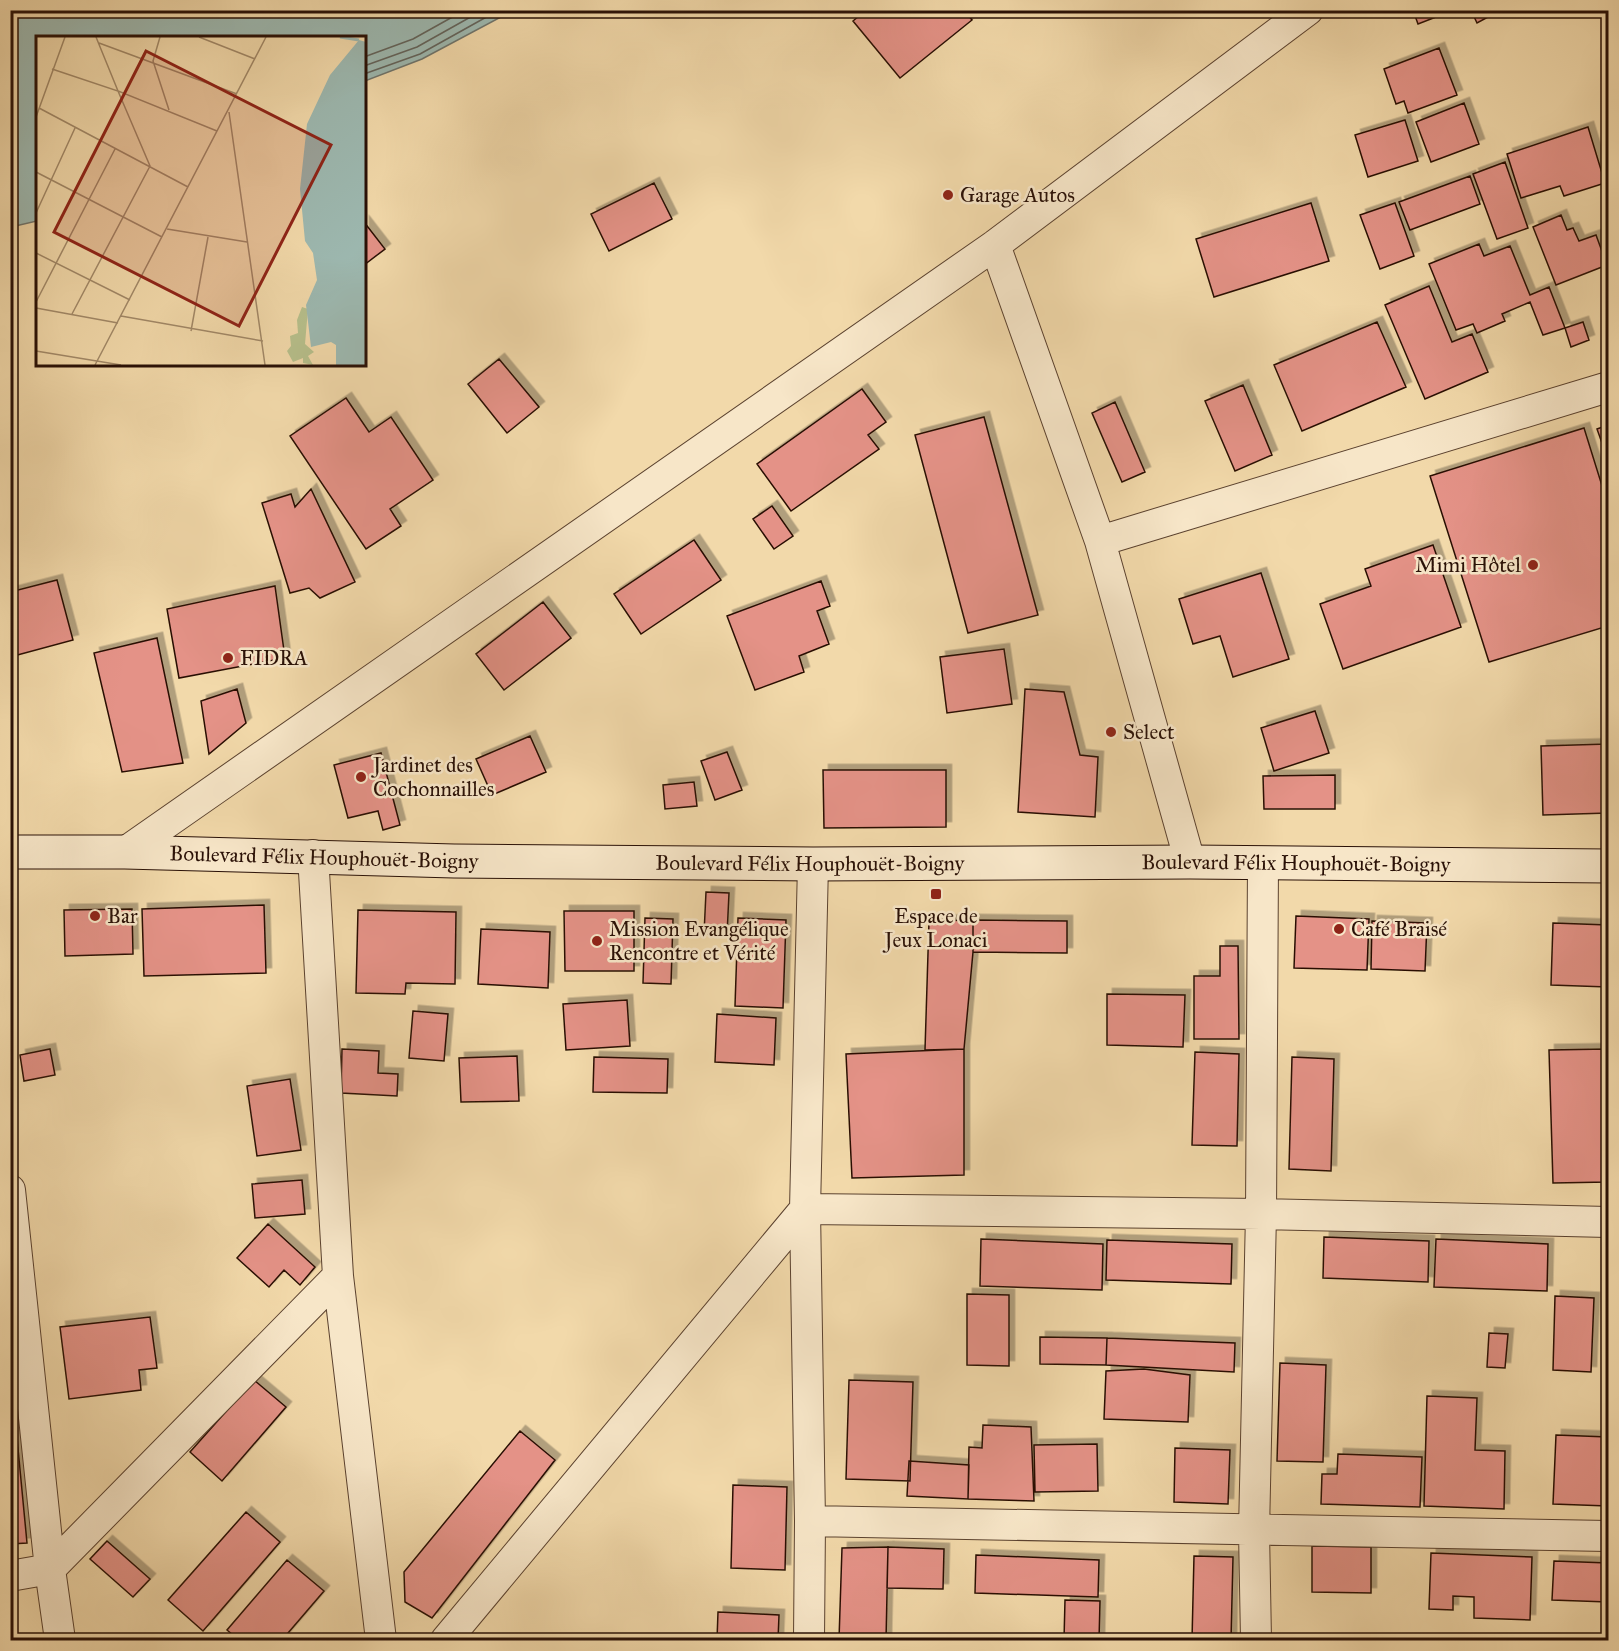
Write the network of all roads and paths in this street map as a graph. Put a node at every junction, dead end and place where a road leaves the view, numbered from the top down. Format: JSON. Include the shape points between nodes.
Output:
{"nodes":[{"id":1,"x":1308,"y":10,"type":"edge"},
{"id":2,"x":995,"y":244,"type":"junction"},
{"id":3,"x":1608,"y":387,"type":"edge"},
{"id":4,"x":1100,"y":541,"type":"junction"},
{"id":5,"x":10,"y":852,"type":"edge"},
{"id":6,"x":125,"y":852,"type":"junction"},
{"id":7,"x":313,"y":855,"type":"junction"},
{"id":8,"x":1190,"y":862,"type":"junction"},
{"id":9,"x":1263,"y":862,"type":"junction"},
{"id":10,"x":813,"y":864,"type":"junction"},
{"id":11,"x":1608,"y":866,"type":"edge"},
{"id":12,"x":10,"y":1190,"type":"edge"},
{"id":13,"x":806,"y":1209,"type":"junction"},
{"id":14,"x":1261,"y":1214,"type":"junction"},
{"id":15,"x":1608,"y":1222,"type":"edge"},
{"id":16,"x":338,"y":1276,"type":"junction"},
{"id":17,"x":810,"y":1521,"type":"junction"},
{"id":18,"x":1254,"y":1531,"type":"junction"},
{"id":19,"x":1608,"y":1536,"type":"edge"},
{"id":20,"x":50,"y":1569,"type":"junction"},
{"id":21,"x":10,"y":1576,"type":"edge"},
{"id":22,"x":60,"y":1641,"type":"edge"},
{"id":23,"x":381,"y":1641,"type":"edge"},
{"id":24,"x":446,"y":1641,"type":"edge"},
{"id":25,"x":809,"y":1641,"type":"edge"},
{"id":26,"x":1256,"y":1641,"type":"edge"}],
"edges":[{"from":1,"to":2,"type":"street"},
{"from":2,"to":4,"type":"street"},
{"from":2,"to":6,"type":"street"},
{"from":3,"to":4,"type":"street"},
{"from":4,"to":8,"type":"street"},
{"from":5,"to":6,"type":"street","name":"Boulevard Félix Houphouët-Boigny"},
{"from":6,"to":7,"type":"street","name":"Boulevard Félix Houphouët-Boigny"},
{"from":7,"to":10,"type":"street","name":"Boulevard Félix Houphouët-Boigny","via":[[454,861]]},
{"from":7,"to":16,"type":"street"},
{"from":8,"to":9,"type":"street","name":"Boulevard Félix Houphouët-Boigny"},
{"from":8,"to":10,"type":"street","name":"Boulevard Félix Houphouët-Boigny"},
{"from":9,"to":11,"type":"street","name":"Boulevard Félix Houphouët-Boigny"},
{"from":9,"to":14,"type":"street"},
{"from":10,"to":13,"type":"street"},
{"from":12,"to":20,"type":"street"},
{"from":13,"to":14,"type":"street"},
{"from":13,"to":17,"type":"street"},
{"from":13,"to":24,"type":"street"},
{"from":14,"to":15,"type":"street"},
{"from":14,"to":18,"type":"street"},
{"from":16,"to":20,"type":"street"},
{"from":16,"to":23,"type":"street"},
{"from":17,"to":18,"type":"street"},
{"from":17,"to":25,"type":"street"},
{"from":18,"to":19,"type":"street"},
{"from":18,"to":26,"type":"street"},
{"from":20,"to":21,"type":"street"},
{"from":20,"to":22,"type":"street"}]}
